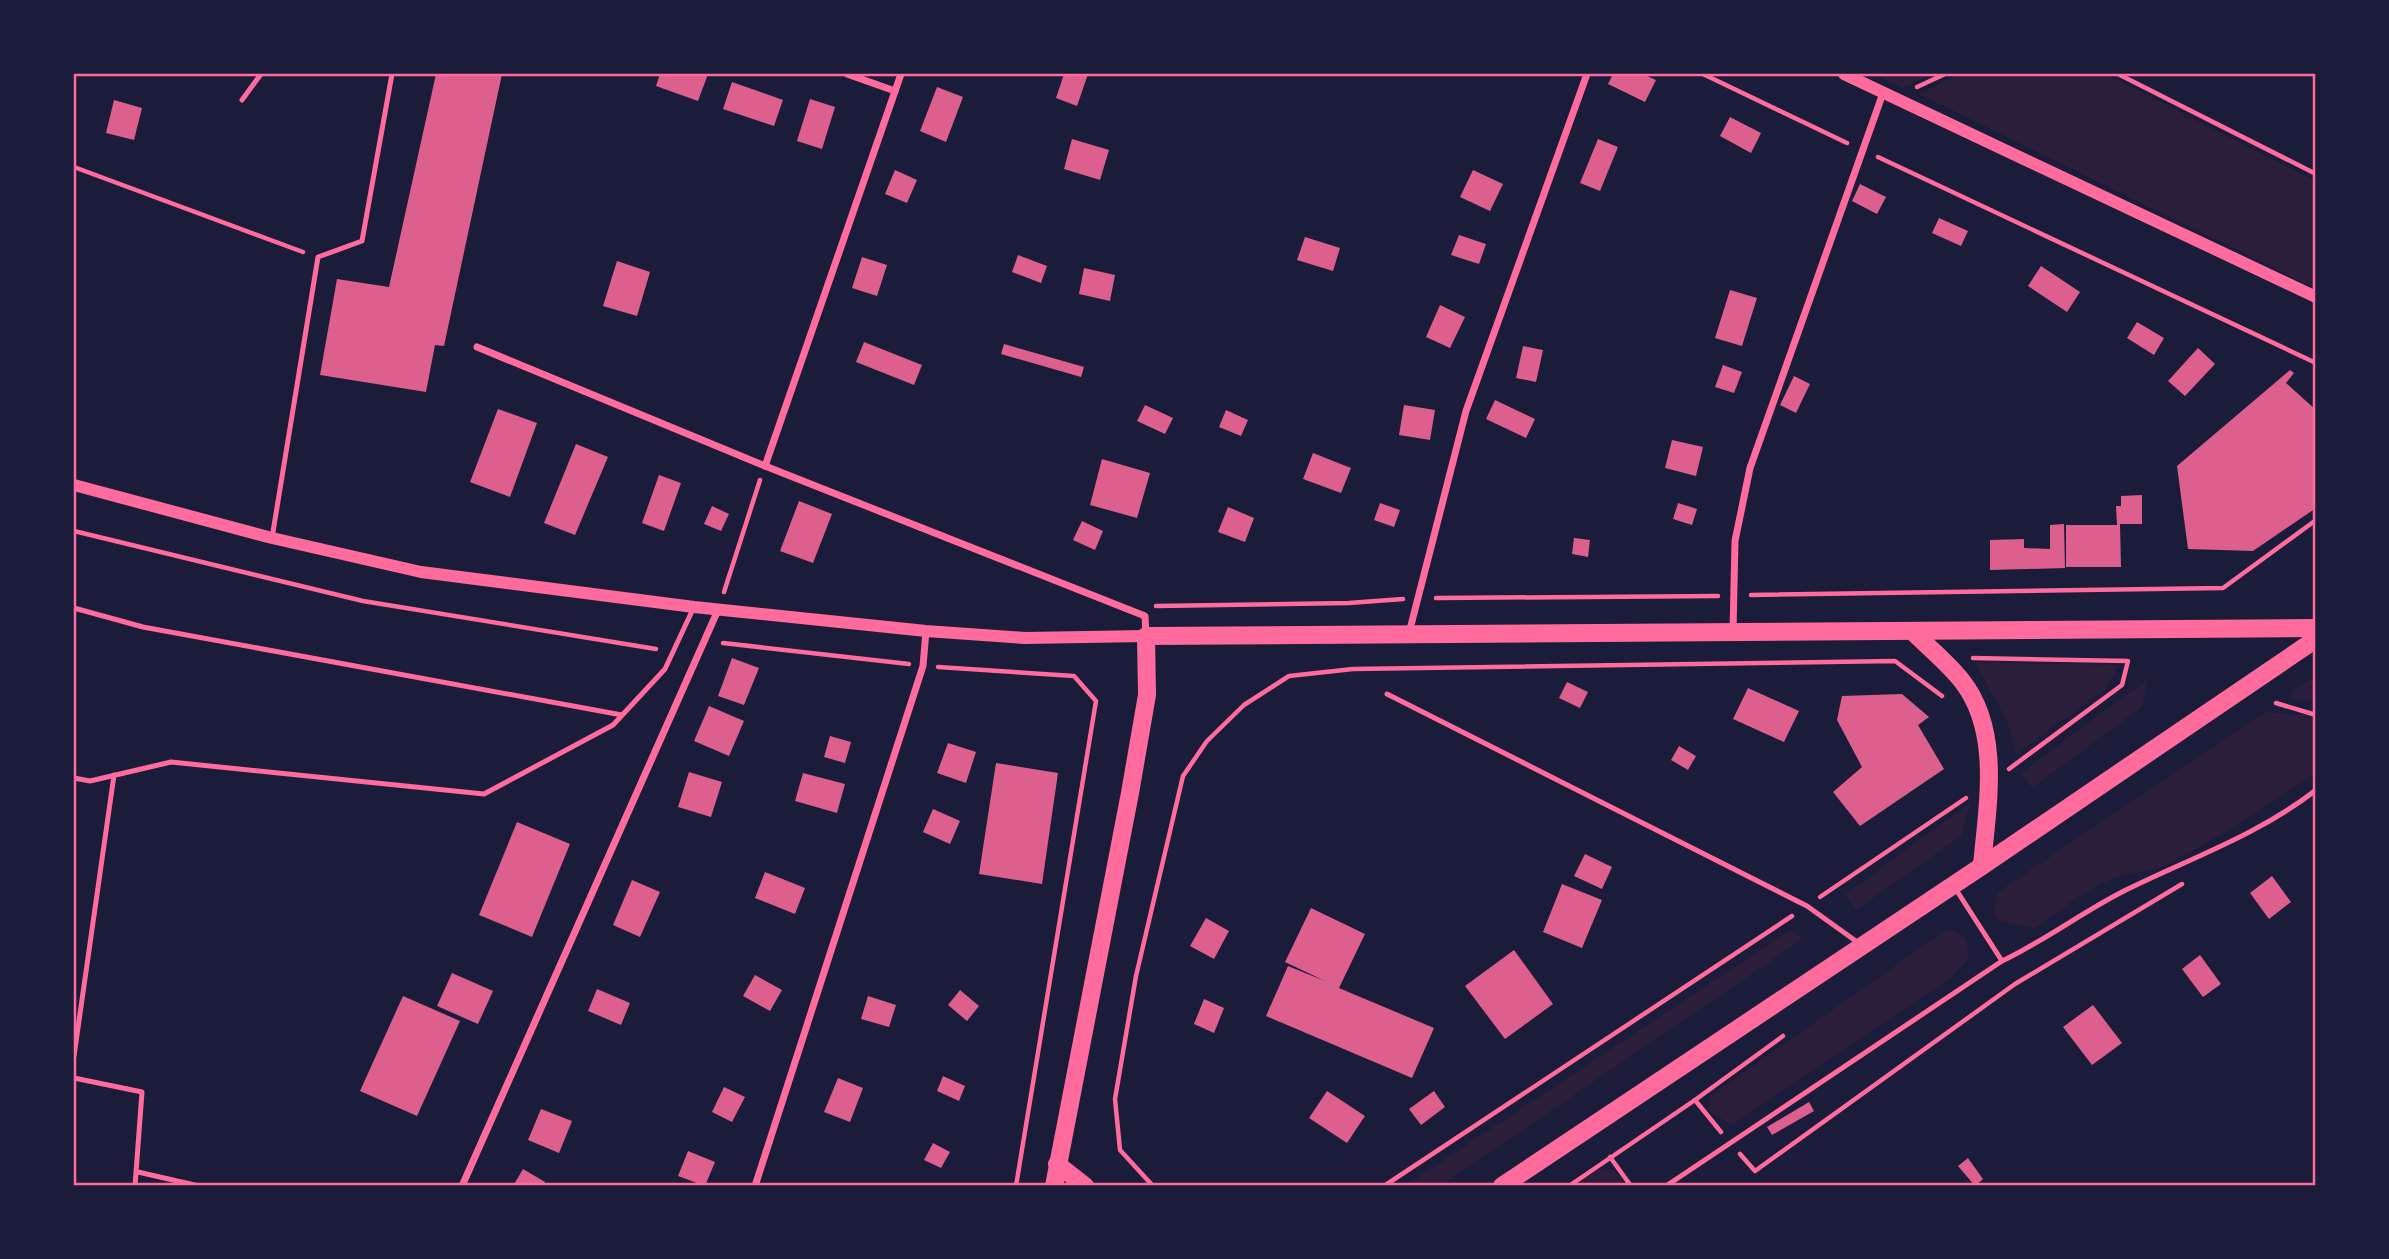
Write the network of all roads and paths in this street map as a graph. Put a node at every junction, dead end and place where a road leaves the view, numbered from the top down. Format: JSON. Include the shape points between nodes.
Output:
{"nodes":[{"id":1,"x":261,"y":74,"type":"edge"},
{"id":2,"x":392,"y":74,"type":"edge"},
{"id":3,"x":847,"y":74,"type":"edge"},
{"id":4,"x":901,"y":74,"type":"edge"},
{"id":5,"x":1587,"y":74,"type":"edge"},
{"id":6,"x":1703,"y":74,"type":"edge"},
{"id":7,"x":1844,"y":74,"type":"edge"},
{"id":8,"x":2118,"y":74,"type":"edge"},
{"id":9,"x":895,"y":91,"type":"junction"},
{"id":10,"x":1883,"y":93,"type":"junction"},
{"id":11,"x":242,"y":100,"type":"dead end"},
{"id":12,"x":1862,"y":149,"type":"junction"},
{"id":13,"x":74,"y":167,"type":"edge"},
{"id":14,"x":2315,"y":173,"type":"edge"},
{"id":15,"x":318,"y":257,"type":"junction"},
{"id":16,"x":2315,"y":297,"type":"edge"},
{"id":17,"x":477,"y":347,"type":"dead end"},
{"id":18,"x":2315,"y":363,"type":"edge"},
{"id":19,"x":765,"y":466,"type":"junction"},
{"id":20,"x":74,"y":485,"type":"edge"},
{"id":21,"x":74,"y":531,"type":"edge"},
{"id":22,"x":272,"y":538,"type":"junction"},
{"id":23,"x":694,"y":607,"type":"junction"},
{"id":24,"x":74,"y":608,"type":"edge"},
{"id":25,"x":718,"y":610,"type":"junction"},
{"id":26,"x":2315,"y":628,"type":"edge"},
{"id":27,"x":926,"y":631,"type":"junction"},
{"id":28,"x":1912,"y":631,"type":"junction"},
{"id":29,"x":1733,"y":632,"type":"junction"},
{"id":30,"x":1409,"y":634,"type":"junction"},
{"id":31,"x":1146,"y":636,"type":"junction"},
{"id":32,"x":2315,"y":639,"type":"edge"},
{"id":33,"x":706,"y":641,"type":"junction"},
{"id":34,"x":673,"y":652,"type":"junction"},
{"id":35,"x":1972,"y":658,"type":"dead end"},
{"id":36,"x":923,"y":666,"type":"junction"},
{"id":37,"x":1387,"y":694,"type":"dead end"},
{"id":38,"x":1945,"y":698,"type":"dead end"},
{"id":39,"x":2276,"y":703,"type":"dead end"},
{"id":40,"x":622,"y":715,"type":"junction"},
{"id":41,"x":2315,"y":715,"type":"edge"},
{"id":42,"x":2007,"y":770,"type":"dead end"},
{"id":43,"x":114,"y":775,"type":"junction"},
{"id":44,"x":74,"y":778,"type":"edge"},
{"id":45,"x":2315,"y":790,"type":"edge"},
{"id":46,"x":1969,"y":796,"type":"dead end"},
{"id":47,"x":1982,"y":866,"type":"junction"},
{"id":48,"x":2183,"y":884,"type":"dead end"},
{"id":49,"x":1953,"y":885,"type":"junction"},
{"id":50,"x":1807,"y":906,"type":"junction"},
{"id":51,"x":1862,"y":945,"type":"junction"},
{"id":52,"x":2002,"y":961,"type":"junction"},
{"id":53,"x":1783,"y":1036,"type":"dead end"},
{"id":54,"x":74,"y":1056,"type":"edge"},
{"id":55,"x":74,"y":1078,"type":"edge"},
{"id":56,"x":1695,"y":1100,"type":"junction"},
{"id":57,"x":1730,"y":1142,"type":"junction"},
{"id":58,"x":1610,"y":1157,"type":"junction"},
{"id":59,"x":1058,"y":1164,"type":"junction"},
{"id":60,"x":138,"y":1172,"type":"junction"},
{"id":61,"x":135,"y":1185,"type":"edge"},
{"id":62,"x":200,"y":1185,"type":"edge"},
{"id":63,"x":462,"y":1185,"type":"edge"},
{"id":64,"x":755,"y":1185,"type":"edge"},
{"id":65,"x":1016,"y":1185,"type":"edge"},
{"id":66,"x":1054,"y":1185,"type":"edge"},
{"id":67,"x":1085,"y":1185,"type":"edge"},
{"id":68,"x":1153,"y":1185,"type":"edge"},
{"id":69,"x":1384,"y":1185,"type":"edge"},
{"id":70,"x":1502,"y":1185,"type":"edge"},
{"id":71,"x":1569,"y":1185,"type":"edge"},
{"id":72,"x":1631,"y":1185,"type":"edge"},
{"id":73,"x":1666,"y":1185,"type":"edge"}],
"edges":[{"from":1,"to":11,"type":"lane"},
{"from":2,"to":15,"type":"lane","via":[[362,241]]},
{"from":3,"to":9,"type":"street"},
{"from":4,"to":9,"type":"street"},
{"from":5,"to":30,"type":"street","via":[[1466,411]]},
{"from":6,"to":12,"type":"path"},
{"from":7,"to":10,"type":"street"},
{"from":8,"to":14,"type":"path"},
{"from":9,"to":19,"type":"street"},
{"from":10,"to":12,"type":"street"},
{"from":10,"to":16,"type":"street"},
{"from":12,"to":18,"type":"path"},
{"from":12,"to":29,"type":"street","via":[[1750,468],[1735,541]]},
{"from":13,"to":15,"type":"path"},
{"from":15,"to":22,"type":"lane"},
{"from":17,"to":19,"type":"street"},
{"from":19,"to":25,"type":"path"},
{"from":19,"to":31,"type":"street","via":[[1145,616]]},
{"from":20,"to":22,"type":"street"},
{"from":21,"to":34,"type":"path","via":[[363,601]]},
{"from":22,"to":23,"type":"street","via":[[421,572]]},
{"from":23,"to":25,"type":"street"},
{"from":23,"to":34,"type":"lane"},
{"from":24,"to":40,"type":"lane","via":[[142,628]]},
{"from":25,"to":27,"type":"street"},
{"from":25,"to":33,"type":"street"},
{"from":26,"to":28,"type":"main road"},
{"from":27,"to":31,"type":"street","via":[[1025,638]]},
{"from":27,"to":36,"type":"street"},
{"from":28,"to":29,"type":"main road"},
{"from":28,"to":47,"type":"main road","via":[[1962,681],[1984,724],[1989,781]]},
{"from":29,"to":30,"type":"main road"},
{"from":30,"to":31,"type":"main road"},
{"from":31,"to":59,"type":"main road","via":[[1147,695]]},
{"from":32,"to":47,"type":"main road"},
{"from":33,"to":36,"type":"path"},
{"from":33,"to":63,"type":"street"},
{"from":34,"to":40,"type":"lane","via":[[665,669]]},
{"from":35,"to":42,"type":"path","via":[[2128,661],[2122,685]]},
{"from":36,"to":64,"type":"street"},
{"from":36,"to":65,"type":"path","via":[[1074,676],[1096,701]]},
{"from":37,"to":50,"type":"lane"},
{"from":38,"to":68,"type":"path","via":[[1895,661],[1353,669],[1289,676],[1244,705],[1206,741],[1183,776],[1136,976],[1115,1100],[1120,1150]]},
{"from":39,"to":41,"type":"path"},
{"from":40,"to":43,"type":"lane","via":[[613,725],[484,794],[171,762]]},
{"from":43,"to":44,"type":"lane","via":[[90,781]]},
{"from":43,"to":54,"type":"lane"},
{"from":45,"to":52,"type":"lane","via":[[2253,832],[2124,891]]},
{"from":46,"to":50,"type":"path"},
{"from":47,"to":49,"type":"main road"},
{"from":48,"to":57,"type":"path","via":[[2015,984],[1755,1171]]},
{"from":49,"to":51,"type":"main road"},
{"from":49,"to":52,"type":"lane"},
{"from":50,"to":51,"type":"lane"},
{"from":50,"to":69,"type":"path"},
{"from":51,"to":70,"type":"main road"},
{"from":52,"to":57,"type":"lane"},
{"from":53,"to":56,"type":"path"},
{"from":55,"to":60,"type":"lane","via":[[142,1092],[136,1133]]},
{"from":56,"to":57,"type":"path"},
{"from":56,"to":58,"type":"path"},
{"from":57,"to":73,"type":"lane"},
{"from":58,"to":71,"type":"path"},
{"from":58,"to":72,"type":"path"},
{"from":59,"to":66,"type":"main road"},
{"from":59,"to":67,"type":"main road"},
{"from":60,"to":61,"type":"lane"},
{"from":60,"to":62,"type":"lane"}]}
